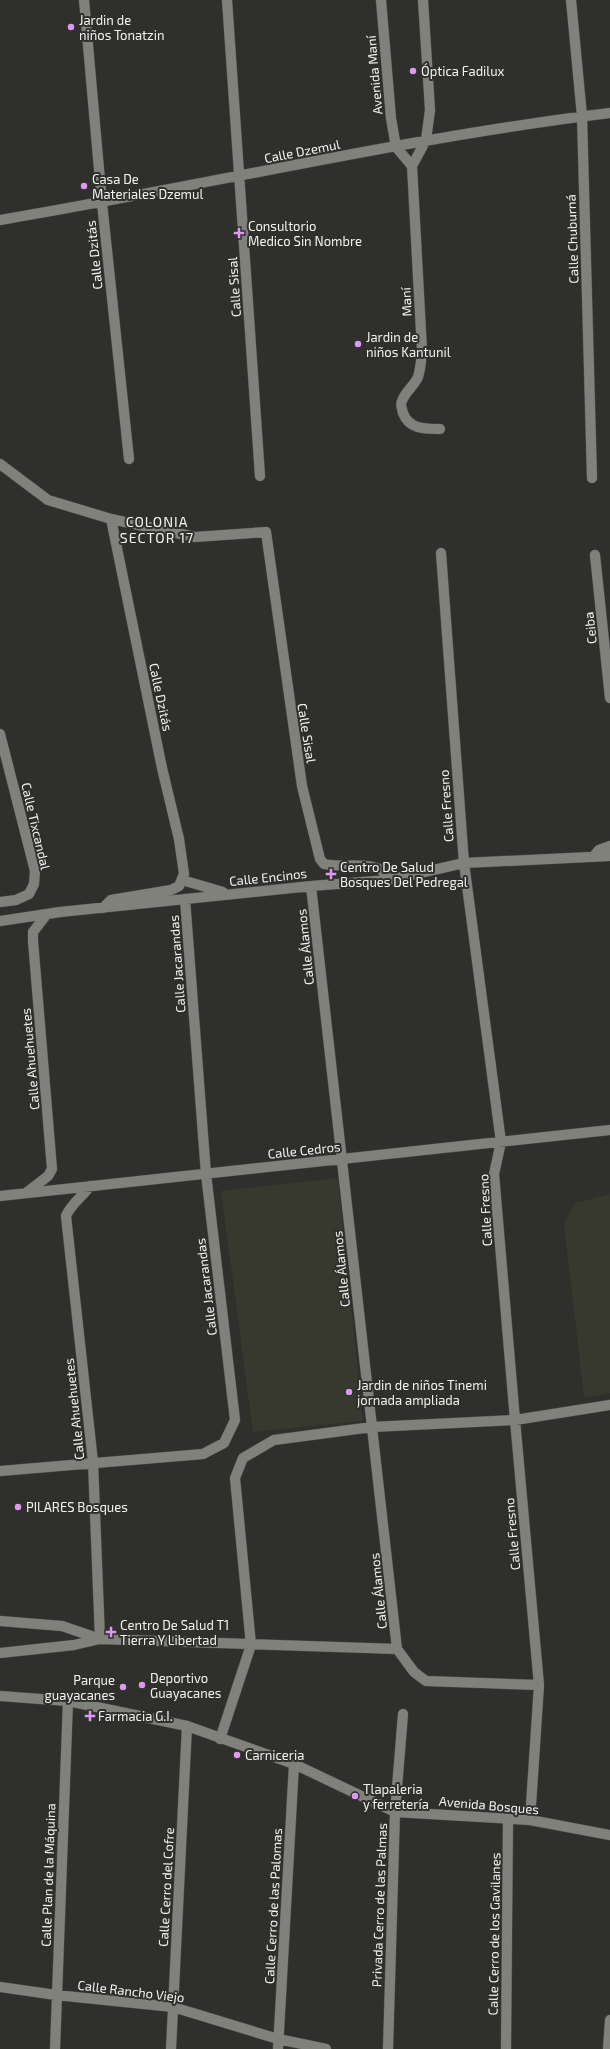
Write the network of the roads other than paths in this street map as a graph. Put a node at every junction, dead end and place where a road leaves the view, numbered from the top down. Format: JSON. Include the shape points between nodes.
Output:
{"nodes":[{"id":1,"x":84,"y":0,"type":"edge"},
{"id":2,"x":227,"y":0,"type":"edge"},
{"id":3,"x":381,"y":0,"type":"edge"},
{"id":4,"x":423,"y":0,"type":"edge"},
{"id":5,"x":571,"y":0,"type":"edge"},
{"id":6,"x":610,"y":113,"type":"edge"},
{"id":7,"x":582,"y":116,"type":"junction"},
{"id":8,"x":426,"y":140,"type":"junction"},
{"id":9,"x":396,"y":147,"type":"junction"},
{"id":10,"x":412,"y":166,"type":"junction"},
{"id":11,"x":240,"y":176,"type":"junction"},
{"id":12,"x":102,"y":203,"type":"junction"},
{"id":13,"x":0,"y":220,"type":"edge"},
{"id":14,"x":440,"y":429,"type":"dead end"},
{"id":15,"x":129,"y":459,"type":"dead end"},
{"id":16,"x":0,"y":464,"type":"edge"},
{"id":17,"x":260,"y":476,"type":"dead end"},
{"id":18,"x":592,"y":478,"type":"dead end"},
{"id":19,"x":111,"y":519,"type":"junction"},
{"id":20,"x":441,"y":553,"type":"dead end"},
{"id":21,"x":595,"y":555,"type":"dead end"},
{"id":22,"x":610,"y":698,"type":"edge"},
{"id":23,"x":0,"y":734,"type":"edge"},
{"id":24,"x":610,"y":846,"type":"edge"},
{"id":25,"x":610,"y":856,"type":"edge"},
{"id":26,"x":593,"y":857,"type":"junction"},
{"id":27,"x":464,"y":863,"type":"junction"},
{"id":28,"x":182,"y":880,"type":"junction"},
{"id":29,"x":389,"y":880,"type":"junction"},
{"id":30,"x":311,"y":886,"type":"junction"},
{"id":31,"x":230,"y":894,"type":"junction"},
{"id":32,"x":185,"y":899,"type":"junction"},
{"id":33,"x":0,"y":902,"type":"edge"},
{"id":34,"x":103,"y":908,"type":"junction"},
{"id":35,"x":47,"y":914,"type":"junction"},
{"id":36,"x":0,"y":921,"type":"edge"},
{"id":37,"x":610,"y":1130,"type":"edge"},
{"id":38,"x":502,"y":1142,"type":"junction"},
{"id":39,"x":342,"y":1159,"type":"junction"},
{"id":40,"x":206,"y":1174,"type":"junction"},
{"id":41,"x":90,"y":1186,"type":"junction"},
{"id":42,"x":26,"y":1194,"type":"junction"},
{"id":43,"x":0,"y":1196,"type":"edge"},
{"id":44,"x":610,"y":1405,"type":"edge"},
{"id":45,"x":514,"y":1420,"type":"junction"},
{"id":46,"x":372,"y":1427,"type":"junction"},
{"id":47,"x":94,"y":1462,"type":"junction"},
{"id":48,"x":0,"y":1471,"type":"edge"},
{"id":49,"x":0,"y":1620,"type":"edge"},
{"id":50,"x":100,"y":1639,"type":"junction"},
{"id":51,"x":251,"y":1645,"type":"junction"},
{"id":52,"x":397,"y":1649,"type":"junction"},
{"id":53,"x":0,"y":1653,"type":"edge"},
{"id":54,"x":539,"y":1685,"type":"junction"},
{"id":55,"x":0,"y":1696,"type":"edge"},
{"id":56,"x":68,"y":1701,"type":"junction"},
{"id":57,"x":403,"y":1714,"type":"dead end"},
{"id":58,"x":187,"y":1726,"type":"junction"},
{"id":59,"x":220,"y":1739,"type":"junction"},
{"id":60,"x":294,"y":1764,"type":"junction"},
{"id":61,"x":395,"y":1812,"type":"junction"},
{"id":62,"x":508,"y":1819,"type":"junction"},
{"id":63,"x":530,"y":1820,"type":"junction"},
{"id":64,"x":610,"y":1835,"type":"edge"},
{"id":65,"x":0,"y":1987,"type":"edge"},
{"id":66,"x":56,"y":1995,"type":"junction"},
{"id":67,"x":173,"y":2007,"type":"junction"},
{"id":68,"x":610,"y":2020,"type":"edge"},
{"id":69,"x":278,"y":2044,"type":"edge"},
{"id":70,"x":55,"y":2049,"type":"edge"},
{"id":71,"x":171,"y":2049,"type":"edge"},
{"id":72,"x":326,"y":2049,"type":"edge"},
{"id":73,"x":388,"y":2049,"type":"edge"},
{"id":74,"x":506,"y":2049,"type":"edge"},
{"id":75,"x":608,"y":2049,"type":"edge"}],
"edges":[{"from":1,"to":12,"type":"street","name":"Calle Dzitás"},
{"from":2,"to":11,"type":"street","name":"Calle Sisal"},
{"from":3,"to":9,"type":"street","name":"Avenida Maní","via":[[391,118]]},
{"from":4,"to":8,"type":"street","via":[[430,110]]},
{"from":5,"to":7,"type":"street","name":"Calle Chuburná"},
{"from":6,"to":7,"type":"street","name":"Calle Dzemul"},
{"from":7,"to":8,"type":"street","name":"Calle Dzemul"},
{"from":7,"to":18,"type":"street","name":"Calle Chuburná"},
{"from":8,"to":9,"type":"street","name":"Calle Dzemul"},
{"from":8,"to":10,"type":"street"},
{"from":9,"to":10,"type":"street"},
{"from":9,"to":11,"type":"street","name":"Calle Dzemul"},
{"from":10,"to":14,"type":"street","name":"Maní","via":[[422,350],[417,379],[402,401],[401,407],[406,418],[414,426]]},
{"from":11,"to":12,"type":"street","name":"Calle Dzemul"},
{"from":11,"to":17,"type":"street","name":"Calle Sisal"},
{"from":12,"to":13,"type":"street","name":"Calle Dzemul"},
{"from":12,"to":15,"type":"street","name":"Calle Dzitás"},
{"from":16,"to":19,"type":"street","via":[[48,500]]},
{"from":19,"to":28,"type":"street","name":"Calle Dzitás","via":[[179,839],[184,874]]},
{"from":19,"to":29,"type":"street","name":"Calle Sisal","via":[[195,537],[266,532],[302,786],[320,859],[324,864],[332,866],[373,867],[382,870]]},
{"from":20,"to":27,"type":"street","name":"Calle Fresno"},
{"from":21,"to":22,"type":"street","name":"Ceiba"},
{"from":23,"to":33,"type":"street","name":"Calle Tixcandal","via":[[35,871],[34,884],[29,894],[16,900]]},
{"from":24,"to":26,"type":"street","via":[[599,850]]},
{"from":25,"to":26,"type":"street","name":"Calle Encinos"},
{"from":26,"to":27,"type":"street","name":"Calle Encinos"},
{"from":27,"to":29,"type":"street","name":"Calle Encinos"},
{"from":27,"to":38,"type":"street","name":"Calle Fresno"},
{"from":28,"to":31,"type":"street"},
{"from":28,"to":34,"type":"street","via":[[179,886],[171,890],[112,900]]},
{"from":29,"to":30,"type":"street","name":"Calle Encinos"},
{"from":30,"to":31,"type":"street","name":"Calle Encinos"},
{"from":30,"to":39,"type":"street","name":"Calle Álamos"},
{"from":31,"to":32,"type":"street","name":"Calle Encinos"},
{"from":32,"to":34,"type":"street","name":"Calle Encinos"},
{"from":32,"to":40,"type":"street","name":"Calle Jacarandas"},
{"from":34,"to":35,"type":"street","name":"Calle Encinos"},
{"from":35,"to":36,"type":"street","name":"Calle Encinos"},
{"from":35,"to":42,"type":"street","name":"Calle Ahuehuetes","via":[[33,932],[33,941],[52,1169],[48,1176]]},
{"from":37,"to":38,"type":"street","name":"Calle Cedros"},
{"from":38,"to":39,"type":"street","name":"Calle Cedros"},
{"from":38,"to":45,"type":"street","name":"Calle Fresno","via":[[494,1174]]},
{"from":39,"to":40,"type":"street","name":"Calle Cedros"},
{"from":39,"to":46,"type":"street","name":"Calle Álamos"},
{"from":40,"to":41,"type":"street","name":"Calle Cedros"},
{"from":40,"to":47,"type":"street","name":"Calle Jacarandas","via":[[235,1420],[224,1443],[203,1454]]},
{"from":41,"to":42,"type":"street","name":"Calle Cedros"},
{"from":41,"to":47,"type":"street","name":"Calle Ahuehuetes","via":[[80,1200],[72,1205],[66,1216]]},
{"from":42,"to":43,"type":"street","name":"Calle Cedros"},
{"from":44,"to":45,"type":"street"},
{"from":45,"to":46,"type":"street"},
{"from":45,"to":54,"type":"street","name":"Calle Fresno"},
{"from":46,"to":51,"type":"street","via":[[274,1440],[243,1458],[235,1478]]},
{"from":46,"to":52,"type":"street","name":"Calle Álamos"},
{"from":47,"to":48,"type":"street","name":"Calle Jacarandas"},
{"from":47,"to":50,"type":"street","name":"Calle Ahuehuetes"},
{"from":49,"to":50,"type":"street","via":[[62,1626]]},
{"from":50,"to":51,"type":"street"},
{"from":50,"to":53,"type":"street","via":[[74,1645]]},
{"from":51,"to":52,"type":"street"},
{"from":51,"to":59,"type":"street"},
{"from":52,"to":54,"type":"street","via":[[414,1672],[426,1681]]},
{"from":54,"to":63,"type":"street","name":"Calle Fresno"},
{"from":55,"to":56,"type":"street","name":"Avenida Bosques"},
{"from":56,"to":58,"type":"street","name":"Avenida Bosques"},
{"from":56,"to":66,"type":"street","name":"Calle Plan de la Máquina"},
{"from":57,"to":61,"type":"street","name":"Privada Cerro de las Palmas"},
{"from":58,"to":59,"type":"street","name":"Avenida Bosques"},
{"from":58,"to":67,"type":"street","name":"Calle Cerro del Cofre"},
{"from":59,"to":60,"type":"street","name":"Avenida Bosques"},
{"from":60,"to":61,"type":"street","name":"Avenida Bosques"},
{"from":60,"to":69,"type":"street","name":"Calle Cerro de las Palomas"},
{"from":61,"to":62,"type":"street","name":"Avenida Bosques"},
{"from":61,"to":73,"type":"street","name":"Privada Cerro de las Palmas"},
{"from":62,"to":63,"type":"street","name":"Avenida Bosques"},
{"from":62,"to":74,"type":"street","name":"Calle Cerro de los Gavilanes"},
{"from":63,"to":64,"type":"street","name":"Avenida Bosques"},
{"from":65,"to":66,"type":"street","name":"Calle Rancho Viejo"},
{"from":66,"to":67,"type":"street","name":"Calle Rancho Viejo"},
{"from":66,"to":70,"type":"street","name":"Calle Plan de la Máquina"},
{"from":67,"to":69,"type":"street","name":"Calle Rancho Viejo"},
{"from":67,"to":71,"type":"street","name":"Calle Cerro del Cofre"},
{"from":68,"to":75,"type":"street"},
{"from":69,"to":72,"type":"street","name":"Calle Rancho Viejo"}]}
